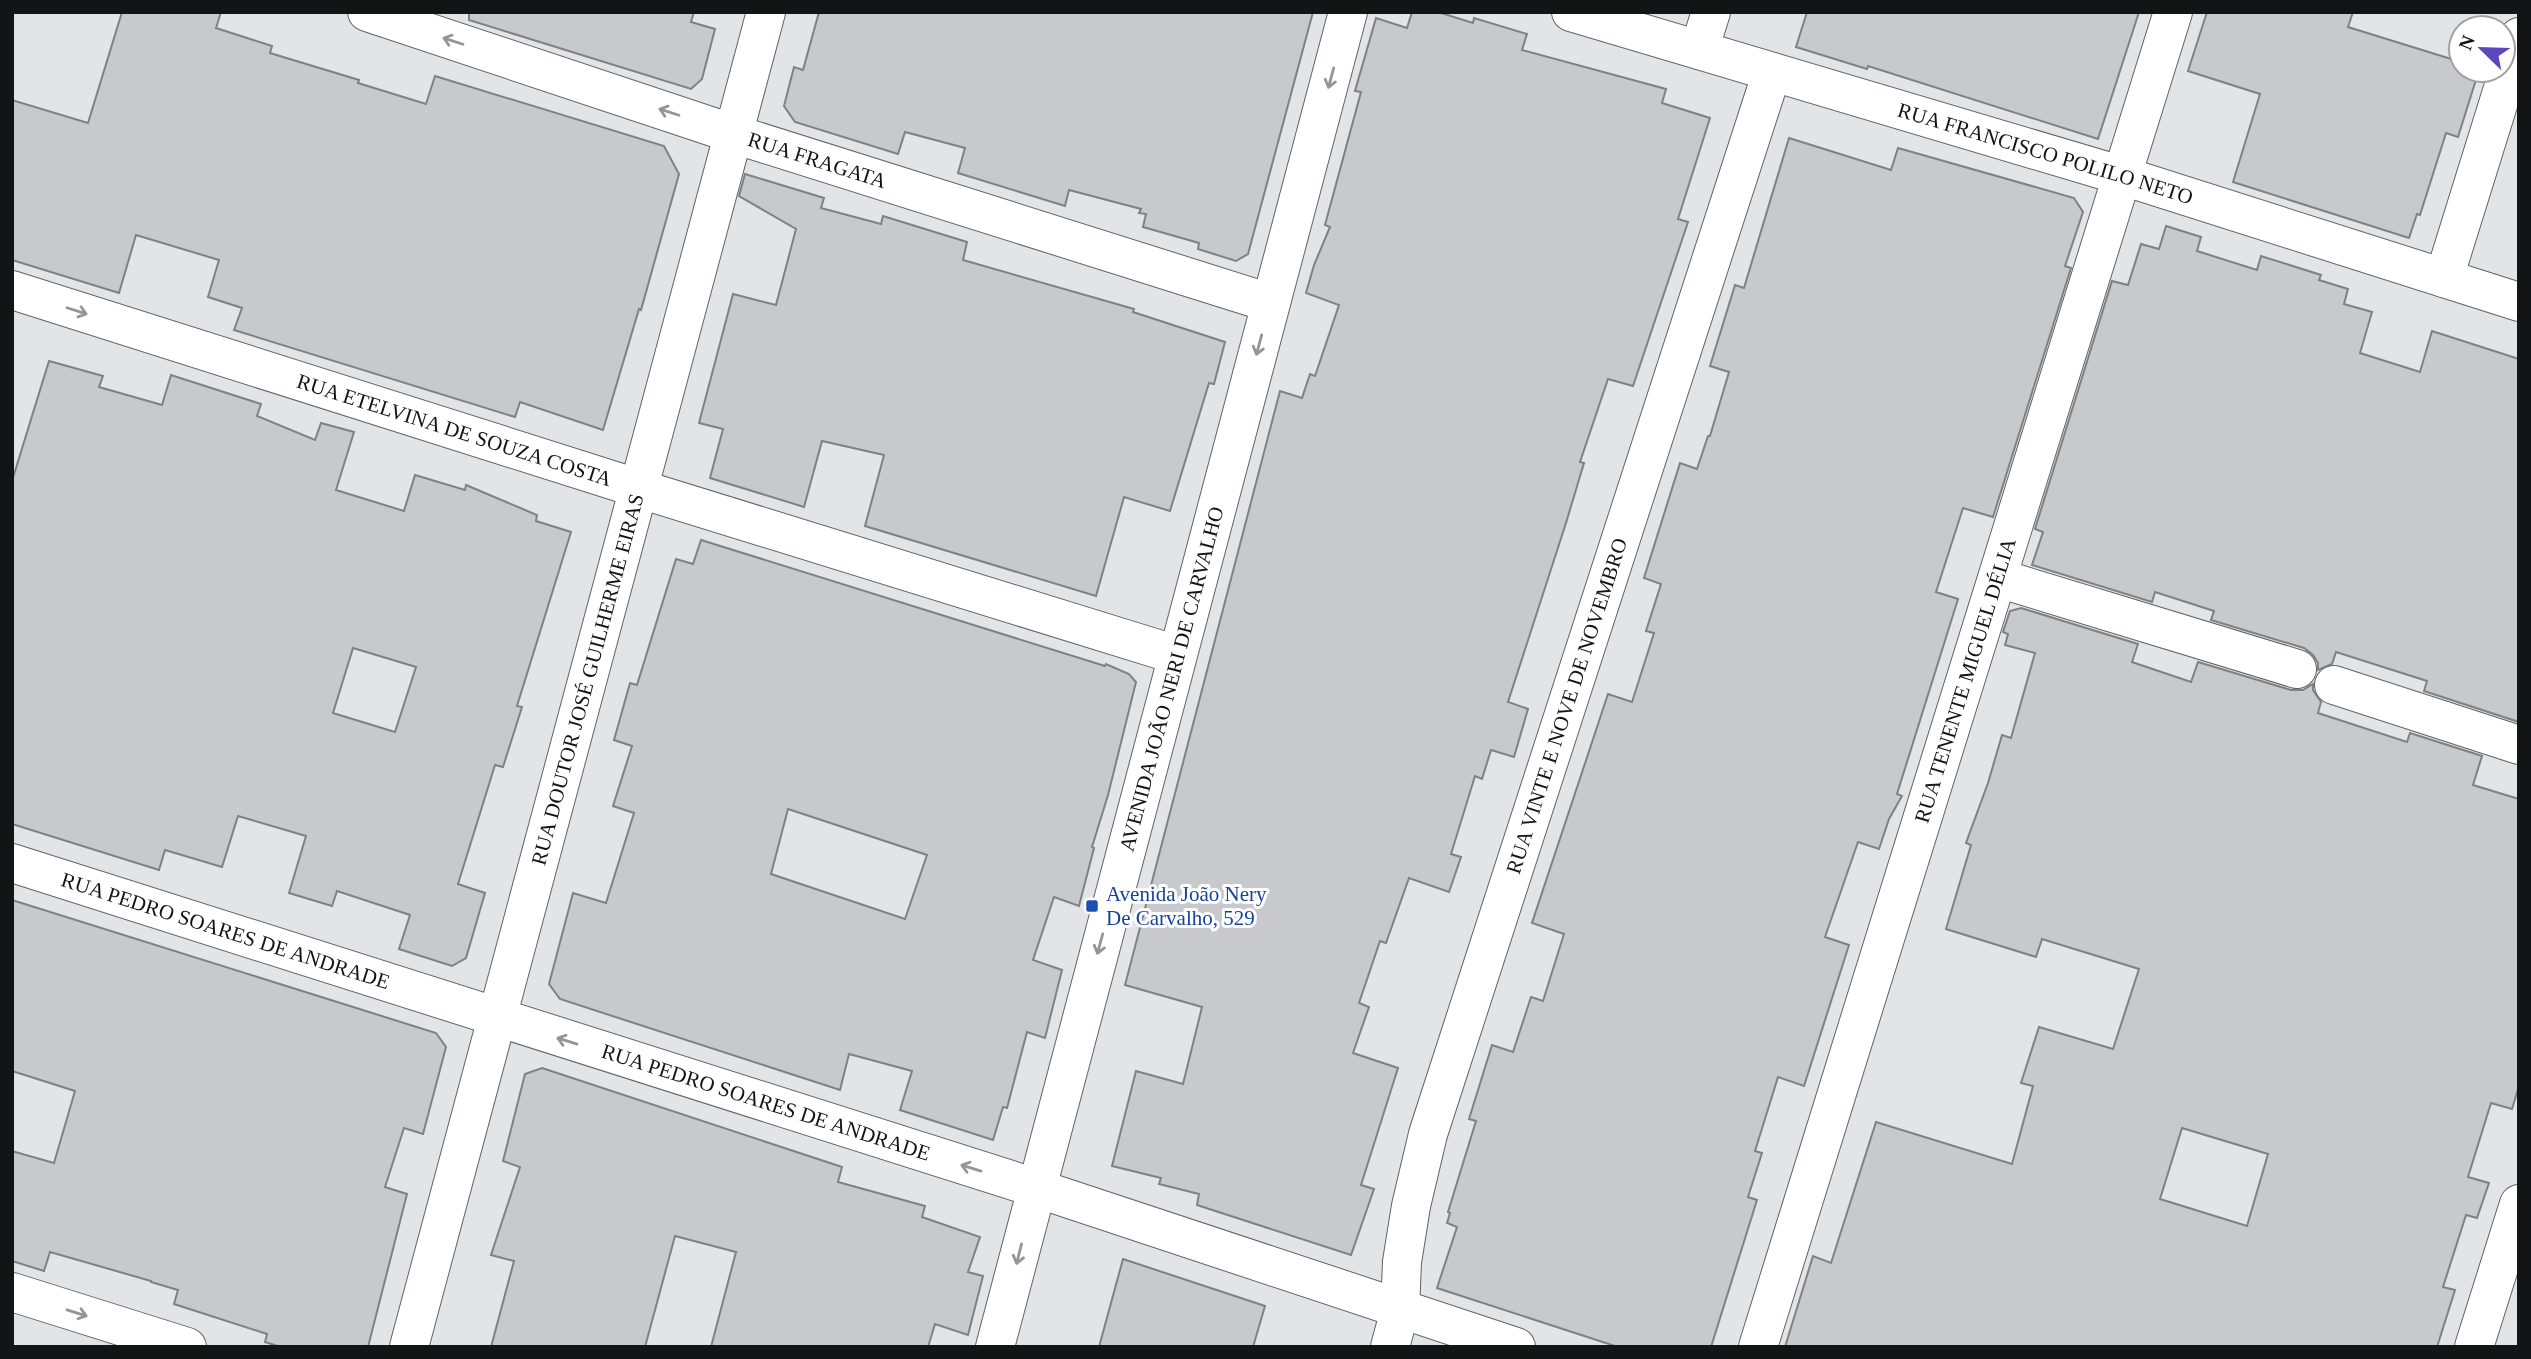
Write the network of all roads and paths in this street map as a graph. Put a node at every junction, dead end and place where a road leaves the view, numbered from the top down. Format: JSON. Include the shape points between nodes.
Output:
{"nodes":[{"id":1,"x":367,"y":12,"type":"edge"},
{"id":2,"x":766,"y":12,"type":"edge"},
{"id":3,"x":1348,"y":12,"type":"edge"},
{"id":4,"x":1571,"y":12,"type":"edge"},
{"id":5,"x":1710,"y":12,"type":"edge"},
{"id":6,"x":2173,"y":12,"type":"edge"},
{"id":7,"x":2519,"y":37,"type":"edge"},
{"id":8,"x":1699,"y":50,"type":"junction"},
{"id":9,"x":1772,"y":72,"type":"junction"},
{"id":10,"x":734,"y":134,"type":"junction"},
{"id":11,"x":2123,"y":176,"type":"junction"},
{"id":12,"x":2444,"y":278,"type":"junction"},
{"id":13,"x":12,"y":290,"type":"edge"},
{"id":14,"x":2519,"y":302,"type":"edge"},
{"id":15,"x":1270,"y":303,"type":"junction"},
{"id":16,"x":637,"y":488,"type":"junction"},
{"id":17,"x":1997,"y":579,"type":"junction"},
{"id":18,"x":1177,"y":655,"type":"junction"},
{"id":19,"x":2297,"y":670,"type":"dead end"},
{"id":20,"x":2334,"y":685,"type":"dead end"},
{"id":21,"x":2519,"y":745,"type":"edge"},
{"id":22,"x":12,"y":863,"type":"edge"},
{"id":23,"x":495,"y":1018,"type":"junction"},
{"id":24,"x":1036,"y":1188,"type":"junction"},
{"id":25,"x":2519,"y":1204,"type":"edge"},
{"id":26,"x":12,"y":1292,"type":"edge"},
{"id":27,"x":1400,"y":1310,"type":"junction"},
{"id":28,"x":187,"y":1347,"type":"edge"},
{"id":29,"x":409,"y":1347,"type":"edge"},
{"id":30,"x":995,"y":1347,"type":"edge"},
{"id":31,"x":1390,"y":1347,"type":"edge"},
{"id":32,"x":1517,"y":1347,"type":"edge"},
{"id":33,"x":1758,"y":1347,"type":"edge"},
{"id":34,"x":2474,"y":1347,"type":"edge"}],
"edges":[{"from":10,"to":1,"type":"street","name":"RUA FRAGATA","one_way":true},
{"from":2,"to":10,"type":"street","name":"RUA DOUTOR JOSÉ GUILHERME EIRAS"},
{"from":3,"to":15,"type":"street","name":"AVENIDA JOÃO NERI DE CARVALHO","one_way":true},
{"from":4,"to":8,"type":"street","name":"RUA FRANCISCO POLILO NETO"},
{"from":5,"to":8,"type":"street"},
{"from":6,"to":11,"type":"street","name":"RUA TENENTE MIGUEL DÉLIA"},
{"from":7,"to":12,"type":"street"},
{"from":8,"to":9,"type":"street","name":"RUA FRANCISCO POLILO NETO"},
{"from":9,"to":11,"type":"street","name":"RUA FRANCISCO POLILO NETO"},
{"from":9,"to":27,"type":"street","name":"RUA VINTE E NOVE DE NOVEMBRO","via":[[1428,1134],[1402,1262]]},
{"from":10,"to":15,"type":"street","name":"RUA FRAGATA"},
{"from":10,"to":16,"type":"street","name":"RUA DOUTOR JOSÉ GUILHERME EIRAS"},
{"from":11,"to":12,"type":"street","name":"RUA FRANCISCO POLILO NETO"},
{"from":11,"to":17,"type":"street","name":"RUA TENENTE MIGUEL DÉLIA"},
{"from":12,"to":14,"type":"street","name":"RUA FRANCISCO POLILO NETO"},
{"from":13,"to":16,"type":"street","name":"RUA ETELVINA DE SOUZA COSTA","one_way":true},
{"from":15,"to":18,"type":"street","name":"AVENIDA JOÃO NERI DE CARVALHO","one_way":true},
{"from":16,"to":18,"type":"street","name":"RUA ETELVINA DE SOUZA COSTA"},
{"from":16,"to":23,"type":"street","name":"RUA DOUTOR JOSÉ GUILHERME EIRAS"},
{"from":17,"to":19,"type":"street"},
{"from":17,"to":33,"type":"street","name":"RUA TENENTE MIGUEL DÉLIA"},
{"from":18,"to":24,"type":"street","name":"AVENIDA JOÃO NERI DE CARVALHO","one_way":true},
{"from":20,"to":21,"type":"street"},
{"from":22,"to":23,"type":"street","name":"RUA PEDRO SOARES DE ANDRADE"},
{"from":24,"to":23,"type":"street","name":"RUA PEDRO SOARES DE ANDRADE","one_way":true},
{"from":23,"to":29,"type":"street","name":"RUA DOUTOR JOSÉ GUILHERME EIRAS"},
{"from":24,"to":27,"type":"street","name":"RUA PEDRO SOARES DE ANDRADE"},
{"from":24,"to":30,"type":"street","name":"AVENIDA JOÃO NERI DE CARVALHO","one_way":true},
{"from":25,"to":34,"type":"street"},
{"from":26,"to":28,"type":"street","one_way":true},
{"from":27,"to":31,"type":"street","name":"RUA VINTE E NOVE DE NOVEMBRO"},
{"from":27,"to":32,"type":"street","name":"RUA PEDRO SOARES DE ANDRADE"}]}
